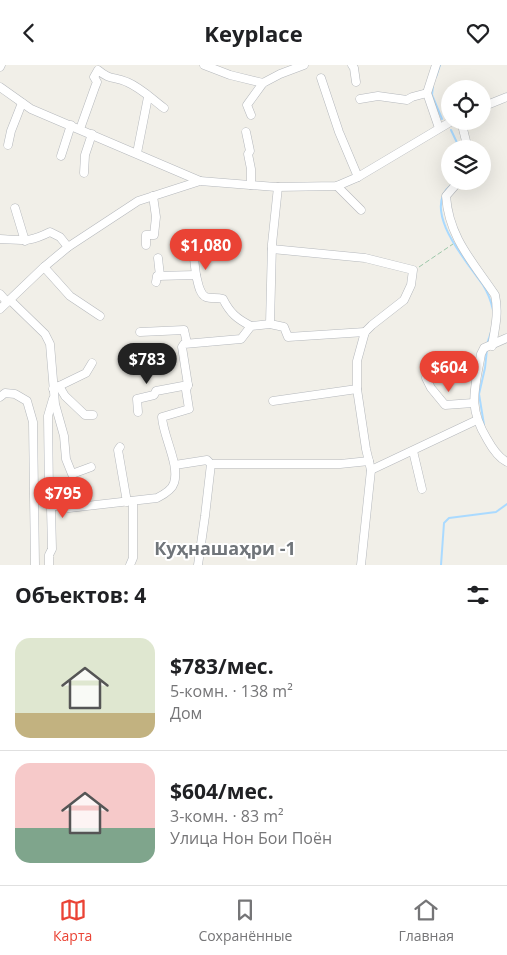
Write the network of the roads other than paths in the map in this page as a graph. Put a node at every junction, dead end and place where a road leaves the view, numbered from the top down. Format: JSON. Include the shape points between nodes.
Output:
{"nodes":[{"id":1,"x":204,"y":65,"type":"edge"},
{"id":2,"x":304,"y":65,"type":"edge"},
{"id":3,"x":352,"y":65,"type":"edge"},
{"id":4,"x":436,"y":65,"type":"edge"},
{"id":5,"x":97,"y":67,"type":"edge"},
{"id":6,"x":322,"y":78,"type":"dead end"},
{"id":7,"x":356,"y":82,"type":"dead end"},
{"id":8,"x":263,"y":83,"type":"junction"},
{"id":9,"x":0,"y":87,"type":"edge"},
{"id":10,"x":427,"y":93,"type":"junction"},
{"id":11,"x":148,"y":97,"type":"junction"},
{"id":12,"x":507,"y":97,"type":"edge"},
{"id":13,"x":360,"y":99,"type":"dead end"},
{"id":14,"x":22,"y":103,"type":"junction"},
{"id":15,"x":491,"y":103,"type":"edge"},
{"id":16,"x":164,"y":108,"type":"dead end"},
{"id":17,"x":250,"y":115,"type":"dead end"},
{"id":18,"x":71,"y":125,"type":"junction"},
{"id":19,"x":439,"y":128,"type":"joint"},
{"id":20,"x":80,"y":129,"type":"junction"},
{"id":21,"x":246,"y":132,"type":"dead end"},
{"id":22,"x":92,"y":134,"type":"junction"},
{"id":23,"x":8,"y":145,"type":"dead end"},
{"id":24,"x":136,"y":153,"type":"junction"},
{"id":25,"x":61,"y":155,"type":"dead end"},
{"id":26,"x":84,"y":173,"type":"dead end"},
{"id":27,"x":358,"y":177,"type":"junction"},
{"id":28,"x":200,"y":181,"type":"junction"},
{"id":29,"x":251,"y":185,"type":"junction"},
{"id":30,"x":337,"y":186,"type":"junction"},
{"id":31,"x":278,"y":187,"type":"junction"},
{"id":32,"x":451,"y":190,"type":"edge"},
{"id":33,"x":153,"y":196,"type":"junction"},
{"id":34,"x":15,"y":208,"type":"dead end"},
{"id":35,"x":360,"y":210,"type":"dead end"},
{"id":36,"x":0,"y":239,"type":"edge"},
{"id":37,"x":25,"y":241,"type":"junction"},
{"id":38,"x":186,"y":244,"type":"dead end"},
{"id":39,"x":146,"y":245,"type":"dead end"},
{"id":40,"x":68,"y":247,"type":"junction"},
{"id":41,"x":272,"y":249,"type":"junction"},
{"id":42,"x":158,"y":258,"type":"dead end"},
{"id":43,"x":44,"y":267,"type":"junction"},
{"id":44,"x":196,"y":275,"type":"junction"},
{"id":45,"x":0,"y":294,"type":"edge"},
{"id":46,"x":8,"y":301,"type":"junction"},
{"id":47,"x":0,"y":309,"type":"edge"},
{"id":48,"x":100,"y":316,"type":"dead end"},
{"id":49,"x":270,"y":323,"type":"junction"},
{"id":50,"x":251,"y":326,"type":"junction"},
{"id":51,"x":365,"y":332,"type":"junction"},
{"id":52,"x":140,"y":333,"type":"dead end"},
{"id":53,"x":507,"y":338,"type":"edge"},
{"id":54,"x":187,"y":343,"type":"junction"},
{"id":55,"x":488,"y":347,"type":"junction"},
{"id":56,"x":92,"y":363,"type":"dead end"},
{"id":57,"x":426,"y":378,"type":"dead end"},
{"id":58,"x":188,"y":385,"type":"junction"},
{"id":59,"x":356,"y":389,"type":"junction"},
{"id":60,"x":56,"y":390,"type":"junction"},
{"id":61,"x":0,"y":397,"type":"edge"},
{"id":62,"x":273,"y":401,"type":"dead end"},
{"id":63,"x":473,"y":403,"type":"junction"},
{"id":64,"x":138,"y":412,"type":"dead end"},
{"id":65,"x":93,"y":415,"type":"dead end"},
{"id":66,"x":477,"y":420,"type":"junction"},
{"id":67,"x":120,"y":447,"type":"dead end"},
{"id":68,"x":413,"y":451,"type":"junction"},
{"id":69,"x":369,"y":461,"type":"junction"},
{"id":70,"x":507,"y":462,"type":"edge"},
{"id":71,"x":211,"y":464,"type":"junction"},
{"id":72,"x":175,"y":465,"type":"junction"},
{"id":73,"x":91,"y":467,"type":"dead end"},
{"id":74,"x":371,"y":470,"type":"junction"},
{"id":75,"x":422,"y":489,"type":"dead end"},
{"id":76,"x":130,"y":502,"type":"junction"},
{"id":77,"x":54,"y":506,"type":"junction"},
{"id":78,"x":35,"y":565,"type":"edge"},
{"id":79,"x":49,"y":565,"type":"edge"},
{"id":80,"x":130,"y":565,"type":"edge"},
{"id":81,"x":198,"y":565,"type":"edge"},
{"id":82,"x":361,"y":565,"type":"edge"}],
"edges":[{"from":1,"to":8,"type":"street"},
{"from":2,"to":8,"type":"street"},
{"from":3,"to":7,"type":"street"},
{"from":4,"to":10,"type":"street"},
{"from":5,"to":11,"type":"street","via":[[104,75],[126,81]]},
{"from":5,"to":20,"type":"street","via":[[94,77],[97,81]]},
{"from":6,"to":27,"type":"street"},
{"from":8,"to":17,"type":"street","via":[[247,105]]},
{"from":9,"to":14,"type":"street"},
{"from":10,"to":13,"type":"street","via":[[407,100],[378,96]]},
{"from":10,"to":19,"type":"street"},
{"from":11,"to":16,"type":"street"},
{"from":11,"to":24,"type":"street"},
{"from":12,"to":15,"type":"street"},
{"from":14,"to":18,"type":"street"},
{"from":14,"to":23,"type":"street"},
{"from":18,"to":20,"type":"street"},
{"from":18,"to":25,"type":"street"},
{"from":19,"to":27,"type":"street"},
{"from":20,"to":22,"type":"street"},
{"from":21,"to":29,"type":"street"},
{"from":22,"to":24,"type":"street"},
{"from":22,"to":26,"type":"street","via":[[85,155]]},
{"from":24,"to":28,"type":"street"},
{"from":27,"to":30,"type":"street"},
{"from":28,"to":29,"type":"street"},
{"from":28,"to":33,"type":"street"},
{"from":29,"to":31,"type":"street"},
{"from":30,"to":31,"type":"street"},
{"from":30,"to":35,"type":"street"},
{"from":31,"to":41,"type":"street"},
{"from":32,"to":55,"type":"street","via":[[446,196],[447,208],[458,242],[496,295],[497,321]]},
{"from":33,"to":39,"type":"street","via":[[154,235],[146,235]]},
{"from":33,"to":40,"type":"street","via":[[138,201]]},
{"from":34,"to":37,"type":"street"},
{"from":36,"to":37,"type":"street"},
{"from":37,"to":40,"type":"street","via":[[50,233],[60,237]]},
{"from":38,"to":44,"type":"street","via":[[194,258]]},
{"from":40,"to":43,"type":"street"},
{"from":41,"to":49,"type":"street"},
{"from":41,"to":51,"type":"street","via":[[364,258],[413,270],[404,300]]},
{"from":42,"to":44,"type":"street","via":[[158,279]]},
{"from":43,"to":46,"type":"street"},
{"from":43,"to":48,"type":"street","via":[[70,296]]},
{"from":44,"to":50,"type":"street","via":[[206,297],[223,299],[230,313]]},
{"from":45,"to":46,"type":"street"},
{"from":46,"to":47,"type":"street"},
{"from":46,"to":60,"type":"street","via":[[45,335],[51,351]]},
{"from":49,"to":50,"type":"street"},
{"from":49,"to":51,"type":"street","via":[[284,327],[288,337]]},
{"from":50,"to":54,"type":"street","via":[[241,339]]},
{"from":51,"to":59,"type":"street","via":[[357,361]]},
{"from":52,"to":54,"type":"street","via":[[184,330]]},
{"from":53,"to":55,"type":"street"},
{"from":54,"to":58,"type":"street","via":[[182,347]]},
{"from":55,"to":63,"type":"street","via":[[481,354]]},
{"from":56,"to":60,"type":"street","via":[[86,373]]},
{"from":57,"to":63,"type":"street","via":[[445,405]]},
{"from":58,"to":64,"type":"street","via":[[156,391],[154,395],[137,399]]},
{"from":58,"to":72,"type":"street","via":[[189,409],[162,417]]},
{"from":59,"to":62,"type":"street"},
{"from":59,"to":69,"type":"street"},
{"from":60,"to":65,"type":"street","via":[[85,415]]},
{"from":60,"to":73,"type":"street","via":[[66,459],[72,474]]},
{"from":60,"to":77,"type":"street","via":[[48,416],[49,494]]},
{"from":61,"to":78,"type":"street","via":[[5,393],[15,394],[27,401],[33,422]]},
{"from":63,"to":66,"type":"street"},
{"from":66,"to":68,"type":"street"},
{"from":66,"to":70,"type":"street","via":[[492,447]]},
{"from":67,"to":76,"type":"street","via":[[118,450]]},
{"from":68,"to":74,"type":"street"},
{"from":68,"to":75,"type":"street"},
{"from":69,"to":71,"type":"street"},
{"from":69,"to":74,"type":"street"},
{"from":71,"to":72,"type":"street","via":[[207,460]]},
{"from":71,"to":81,"type":"street"},
{"from":72,"to":76,"type":"street","via":[[174,483],[167,493],[157,499]]},
{"from":74,"to":82,"type":"street"},
{"from":76,"to":77,"type":"street","via":[[69,508]]},
{"from":76,"to":80,"type":"street","via":[[133,558]]},
{"from":77,"to":79,"type":"street"}]}
